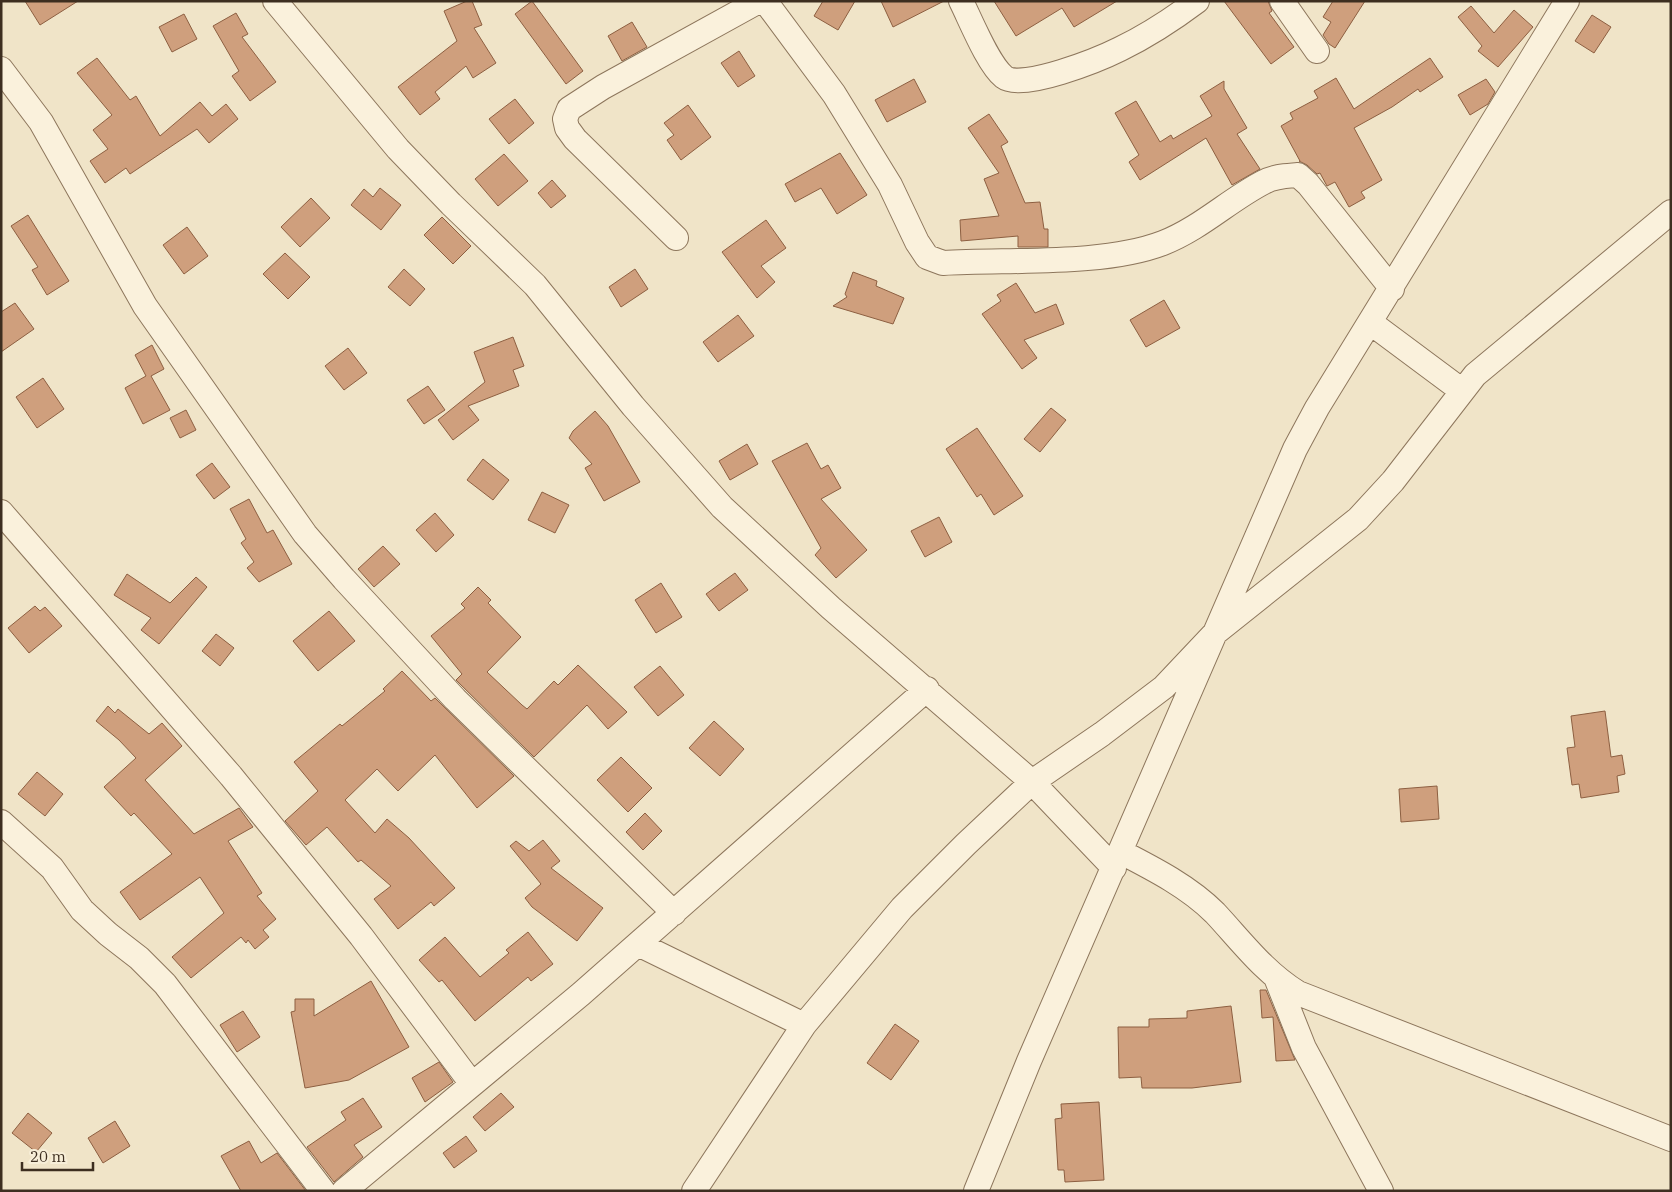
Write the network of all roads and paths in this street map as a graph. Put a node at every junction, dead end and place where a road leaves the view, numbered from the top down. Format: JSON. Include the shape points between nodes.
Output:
{"nodes":[{"id":1,"x":275,"y":1,"type":"edge"},
{"id":2,"x":760,"y":1,"type":"edge"},
{"id":3,"x":765,"y":1,"type":"edge"},
{"id":4,"x":961,"y":1,"type":"edge"},
{"id":5,"x":1197,"y":1,"type":"edge"},
{"id":6,"x":1282,"y":1,"type":"edge"},
{"id":7,"x":1567,"y":1,"type":"edge"},
{"id":8,"x":1317,"y":51,"type":"dead end"},
{"id":9,"x":1,"y":69,"type":"edge"},
{"id":10,"x":1671,"y":212,"type":"edge"},
{"id":11,"x":676,"y":238,"type":"dead end"},
{"id":12,"x":1392,"y":289,"type":"junction"},
{"id":13,"x":1371,"y":323,"type":"junction"},
{"id":14,"x":1461,"y":390,"type":"junction"},
{"id":15,"x":1,"y":512,"type":"edge"},
{"id":16,"x":1215,"y":634,"type":"junction"},
{"id":17,"x":927,"y":689,"type":"junction"},
{"id":18,"x":1032,"y":782,"type":"junction"},
{"id":19,"x":1,"y":822,"type":"edge"},
{"id":20,"x":1117,"y":860,"type":"junction"},
{"id":21,"x":674,"y":913,"type":"junction"},
{"id":22,"x":638,"y":944,"type":"junction"},
{"id":23,"x":1277,"y":980,"type":"junction"},
{"id":24,"x":804,"y":1025,"type":"junction"},
{"id":25,"x":472,"y":1084,"type":"junction"},
{"id":26,"x":1671,"y":1139,"type":"edge"},
{"id":27,"x":323,"y":1191,"type":"edge"},
{"id":28,"x":344,"y":1191,"type":"edge"},
{"id":29,"x":694,"y":1191,"type":"edge"},
{"id":30,"x":976,"y":1191,"type":"edge"},
{"id":31,"x":1381,"y":1191,"type":"edge"}],
"edges":[{"from":1,"to":17,"type":"street","via":[[398,149],[535,285],[633,406],[722,507],[831,608]]},
{"from":2,"to":11,"type":"street","via":[[603,88],[569,109],[565,119],[567,128],[576,139]]},
{"from":3,"to":12,"type":"street","via":[[834,94],[890,184],[916,242],[927,257],[943,263],[1092,257],[1136,250],[1163,243],[1191,230],[1265,181],[1298,175]]},
{"from":4,"to":5,"type":"street","via":[[996,68],[1006,78],[1024,80],[1070,68],[1119,49]]},
{"from":6,"to":8,"type":"street"},
{"from":7,"to":12,"type":"street"},
{"from":9,"to":21,"type":"street","via":[[41,122],[145,306],[305,534],[455,699]]},
{"from":10,"to":14,"type":"street"},
{"from":12,"to":13,"type":"street"},
{"from":13,"to":14,"type":"street"},
{"from":13,"to":16,"type":"street","via":[[1295,449]]},
{"from":14,"to":16,"type":"street","via":[[1393,481],[1358,519]]},
{"from":15,"to":25,"type":"street","via":[[231,776],[360,936]]},
{"from":16,"to":18,"type":"street","via":[[1164,687]]},
{"from":16,"to":20,"type":"street"},
{"from":17,"to":18,"type":"street"},
{"from":17,"to":21,"type":"street"},
{"from":18,"to":20,"type":"street"},
{"from":18,"to":24,"type":"street","via":[[902,908]]},
{"from":19,"to":27,"type":"street","via":[[52,868],[82,910],[166,984]]},
{"from":20,"to":23,"type":"street","via":[[1194,895]]},
{"from":20,"to":30,"type":"street"},
{"from":21,"to":22,"type":"street"},
{"from":22,"to":24,"type":"street"},
{"from":22,"to":25,"type":"street"},
{"from":23,"to":26,"type":"street","via":[[1298,993]]},
{"from":23,"to":31,"type":"street","via":[[1304,1048]]},
{"from":24,"to":29,"type":"street"},
{"from":25,"to":28,"type":"street"}]}
